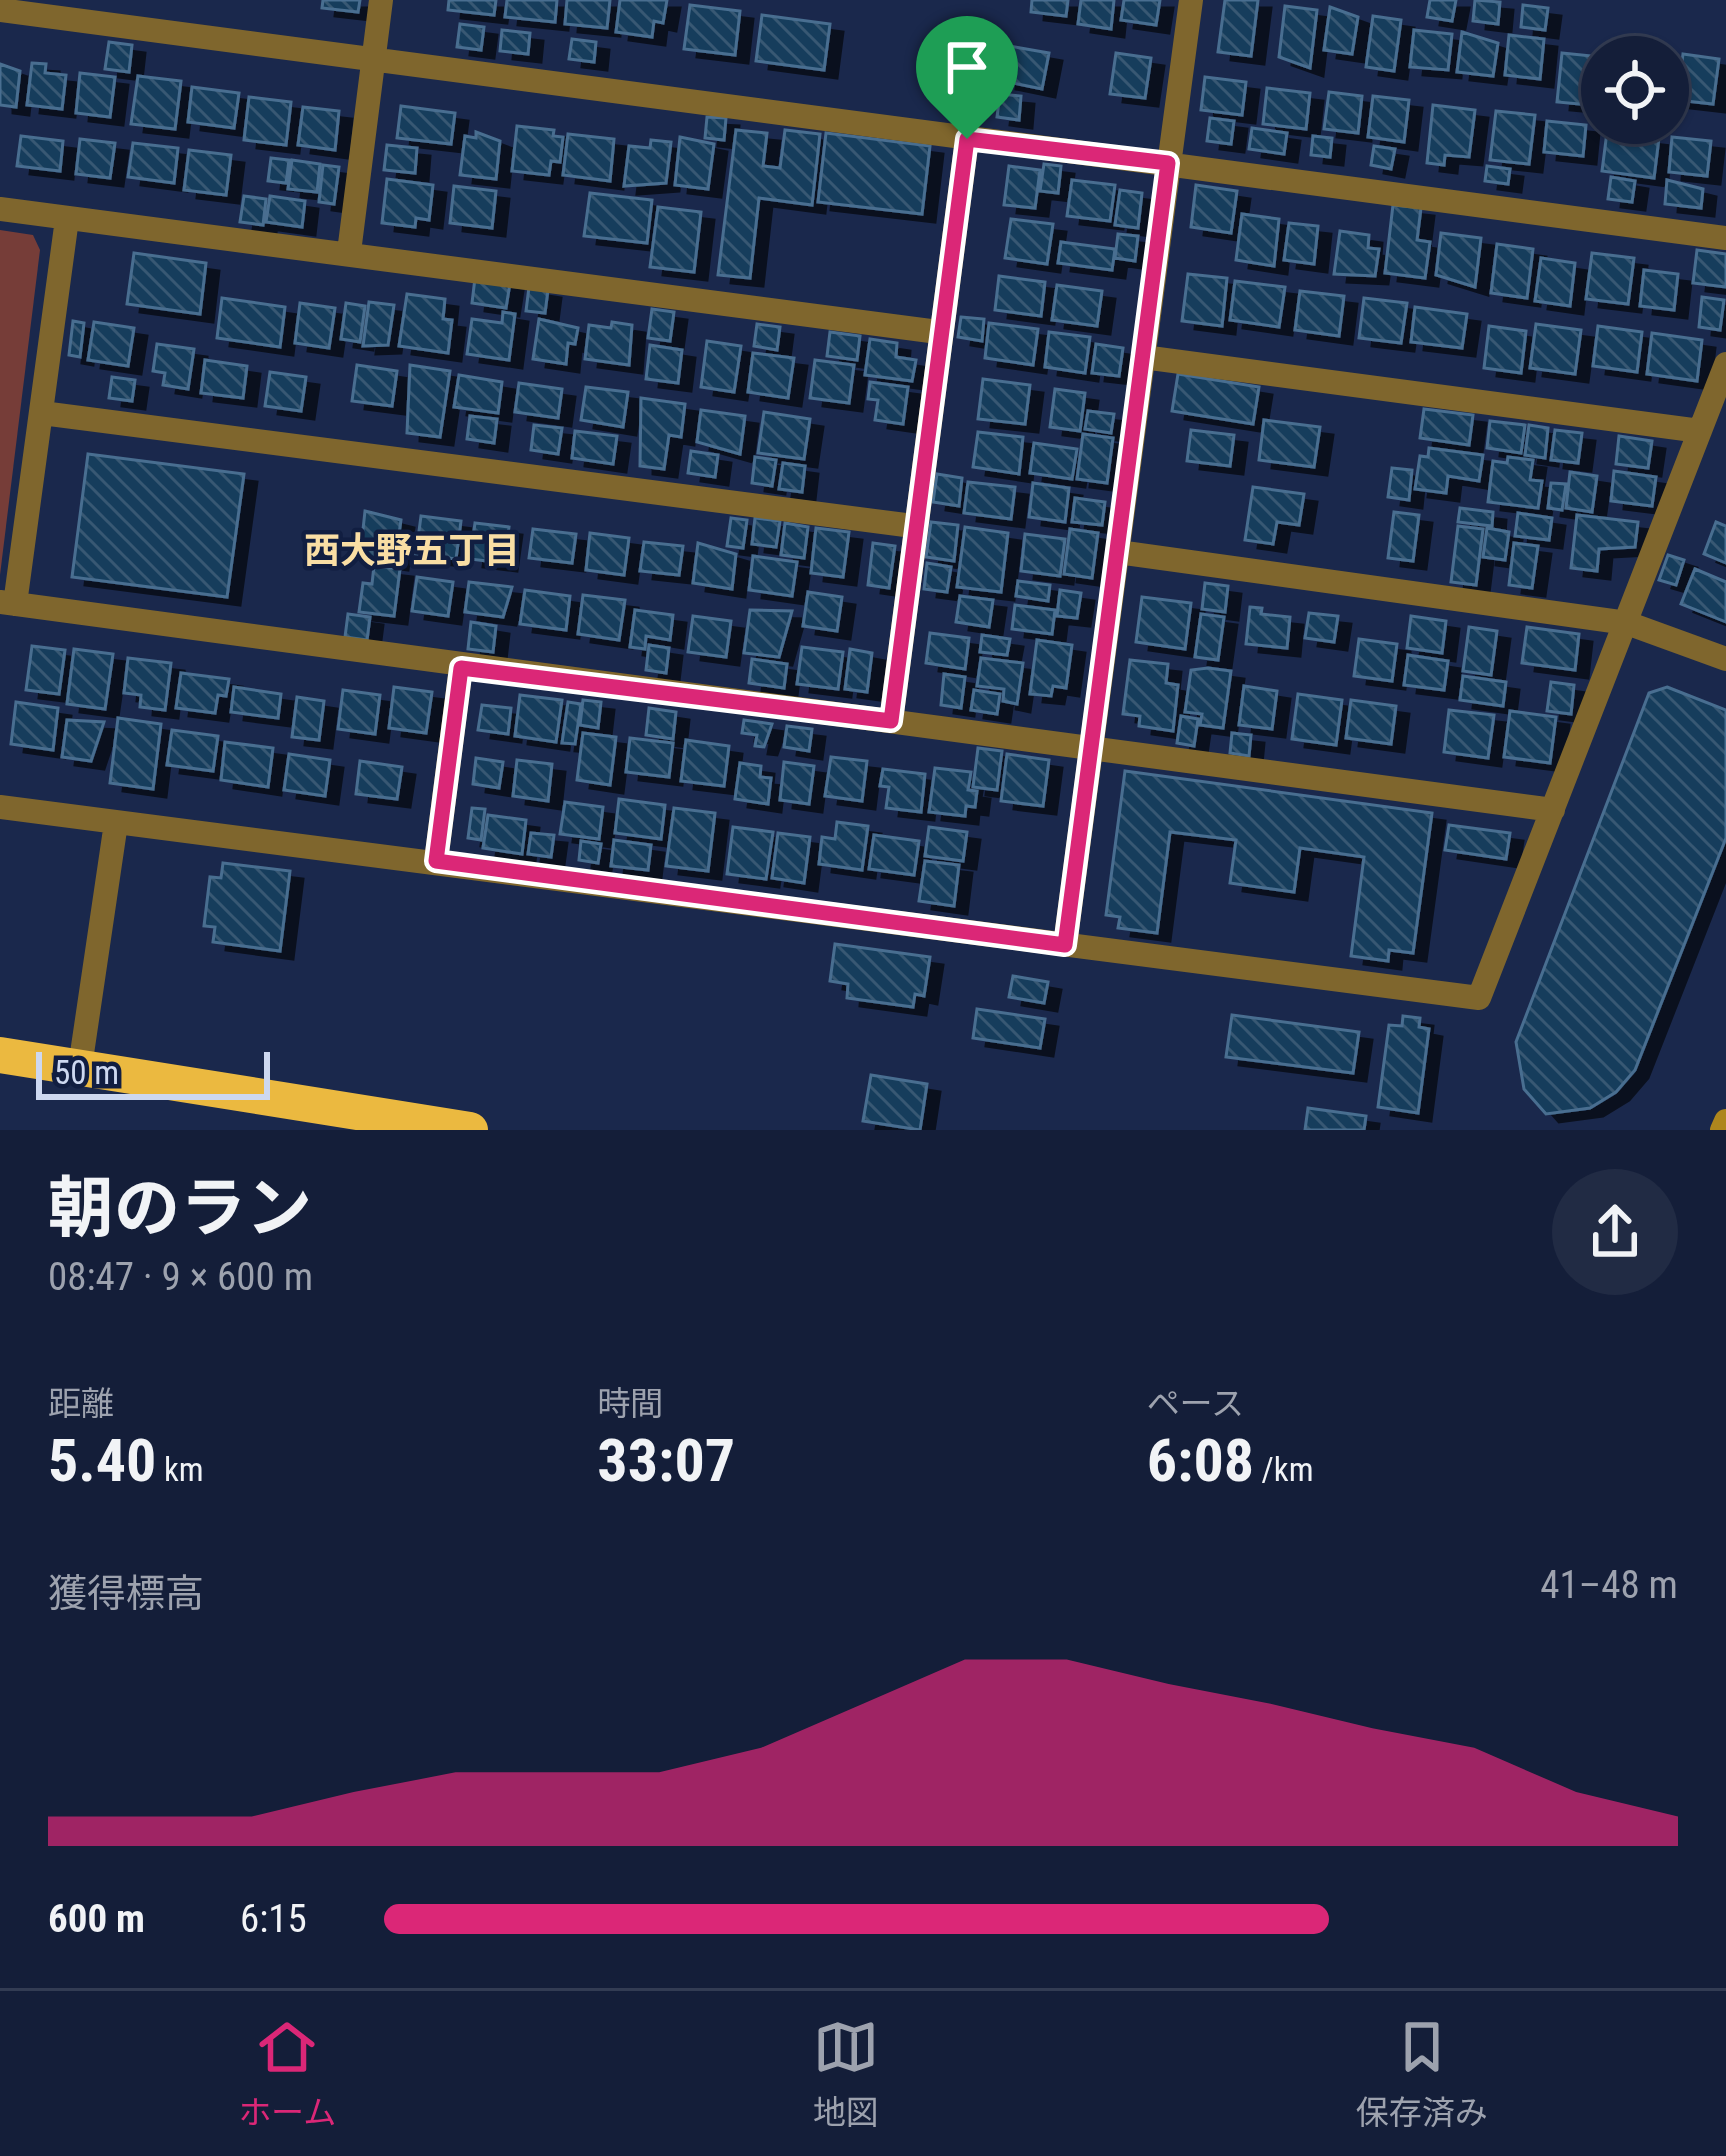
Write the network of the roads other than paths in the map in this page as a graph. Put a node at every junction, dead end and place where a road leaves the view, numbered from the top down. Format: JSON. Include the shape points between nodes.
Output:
{"nodes":[{"id":1,"x":381,"y":0,"type":"edge"},
{"id":2,"x":1191,"y":0,"type":"edge"},
{"id":3,"x":0,"y":10,"type":"edge"},
{"id":4,"x":374,"y":60,"type":"junction"},
{"id":5,"x":967,"y":139,"type":"junction"},
{"id":6,"x":1168,"y":163,"type":"junction"},
{"id":7,"x":0,"y":209,"type":"edge"},
{"id":8,"x":67,"y":219,"type":"junction"},
{"id":9,"x":1726,"y":238,"type":"edge"},
{"id":10,"x":349,"y":252,"type":"junction"},
{"id":11,"x":938,"y":332,"type":"junction"},
{"id":12,"x":1143,"y":357,"type":"junction"},
{"id":13,"x":1726,"y":364,"type":"edge"},
{"id":14,"x":42,"y":412,"type":"junction"},
{"id":15,"x":1700,"y":431,"type":"junction"},
{"id":16,"x":913,"y":526,"type":"junction"},
{"id":17,"x":1118,"y":553,"type":"junction"},
{"id":18,"x":8,"y":603,"type":"edge"},
{"id":19,"x":1627,"y":623,"type":"junction"},
{"id":20,"x":1726,"y":659,"type":"edge"},
{"id":21,"x":461,"y":668,"type":"junction"},
{"id":22,"x":891,"y":721,"type":"junction"},
{"id":23,"x":1092,"y":748,"type":"junction"},
{"id":24,"x":0,"y":807,"type":"edge"},
{"id":25,"x":1553,"y":810,"type":"junction"},
{"id":26,"x":116,"y":823,"type":"junction"},
{"id":27,"x":436,"y":861,"type":"junction"},
{"id":28,"x":1065,"y":945,"type":"junction"},
{"id":29,"x":0,"y":1055,"type":"edge"},
{"id":30,"x":80,"y":1067,"type":"junction"},
{"id":31,"x":1726,"y":1121,"type":"edge"},
{"id":32,"x":470,"y":1130,"type":"edge"},
{"id":33,"x":1723,"y":1130,"type":"edge"}],
"edges":[{"from":1,"to":4,"type":"street"},
{"from":2,"to":6,"type":"street"},
{"from":3,"to":4,"type":"street"},
{"from":4,"to":5,"type":"street"},
{"from":4,"to":10,"type":"street"},
{"from":5,"to":6,"type":"street"},
{"from":5,"to":11,"type":"street"},
{"from":6,"to":9,"type":"street"},
{"from":6,"to":12,"type":"street"},
{"from":7,"to":8,"type":"street"},
{"from":8,"to":10,"type":"street"},
{"from":8,"to":14,"type":"street"},
{"from":10,"to":11,"type":"street"},
{"from":11,"to":16,"type":"street"},
{"from":12,"to":15,"type":"street"},
{"from":12,"to":17,"type":"street"},
{"from":13,"to":15,"type":"street"},
{"from":14,"to":16,"type":"street"},
{"from":14,"to":18,"type":"street"},
{"from":15,"to":19,"type":"street"},
{"from":16,"to":22,"type":"street"},
{"from":17,"to":19,"type":"street"},
{"from":17,"to":23,"type":"street"},
{"from":18,"to":21,"type":"street"},
{"from":19,"to":20,"type":"street"},
{"from":19,"to":25,"type":"street"},
{"from":21,"to":22,"type":"street"},
{"from":21,"to":27,"type":"street"},
{"from":22,"to":23,"type":"street"},
{"from":23,"to":25,"type":"street"},
{"from":23,"to":28,"type":"street"},
{"from":24,"to":26,"type":"street"},
{"from":25,"to":28,"type":"street","via":[[1479,998]]},
{"from":26,"to":27,"type":"street"},
{"from":26,"to":30,"type":"street"},
{"from":27,"to":28,"type":"street"},
{"from":29,"to":30,"type":"highway"},
{"from":30,"to":32,"type":"highway"},
{"from":31,"to":33,"type":"street"}]}
